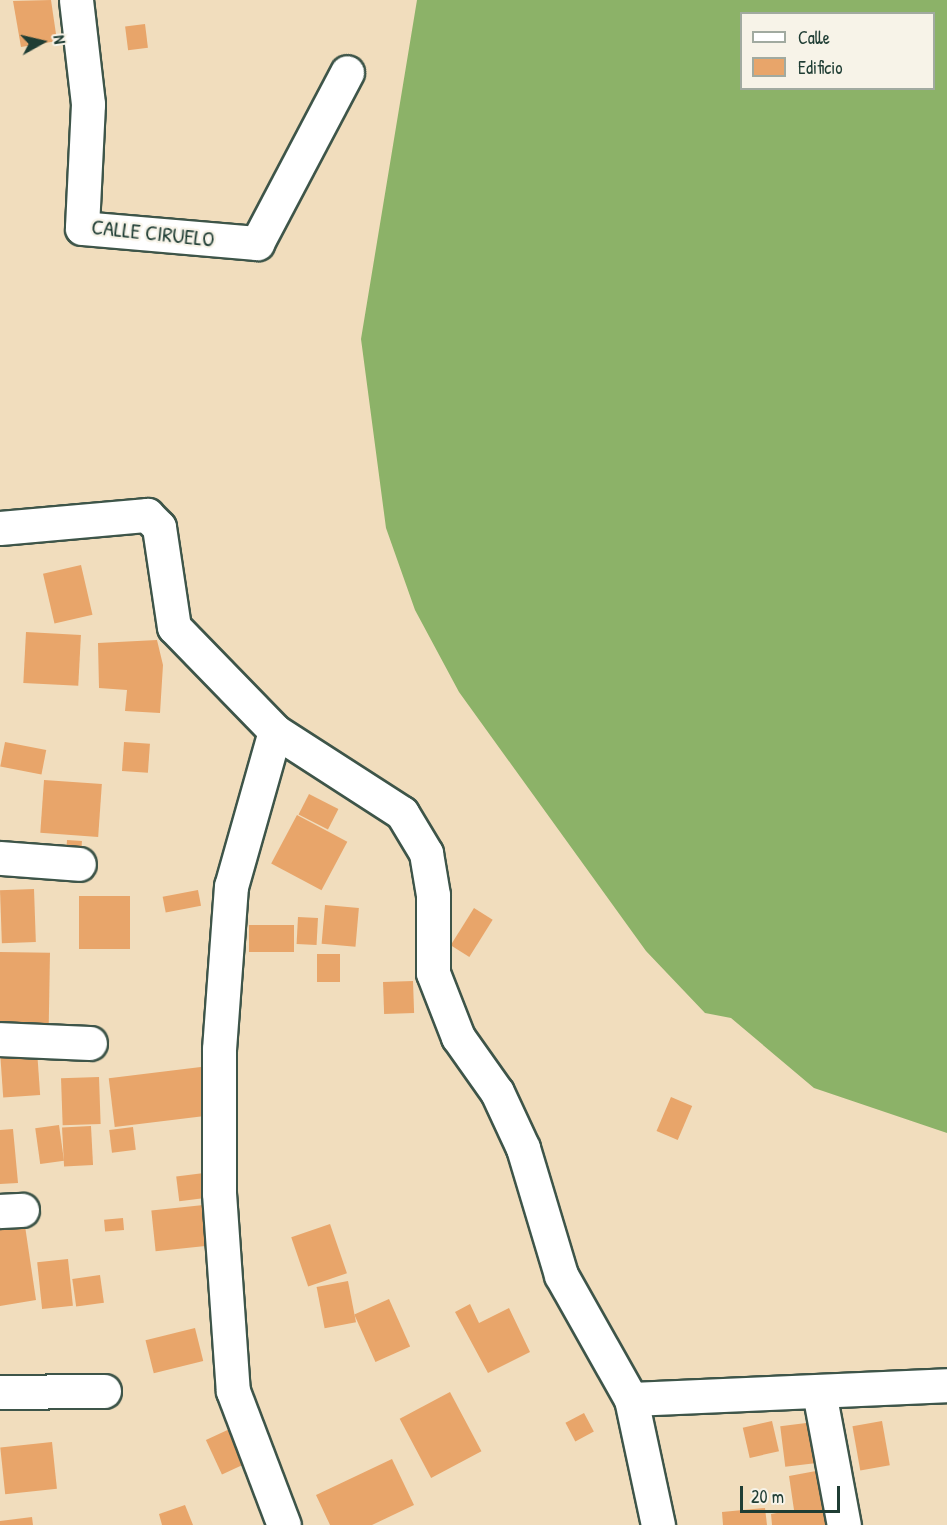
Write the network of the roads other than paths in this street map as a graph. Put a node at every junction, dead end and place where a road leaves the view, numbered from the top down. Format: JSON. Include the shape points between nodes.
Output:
{"nodes":[{"id":1,"x":76,"y":0,"type":"edge"},
{"id":2,"x":347,"y":72,"type":"dead end"},
{"id":3,"x":0,"y":528,"type":"edge"},
{"id":4,"x":275,"y":731,"type":"junction"},
{"id":5,"x":0,"y":858,"type":"edge"},
{"id":6,"x":79,"y":864,"type":"dead end"},
{"id":7,"x":0,"y":1039,"type":"edge"},
{"id":8,"x":90,"y":1043,"type":"dead end"},
{"id":9,"x":947,"y":1385,"type":"edge"},
{"id":10,"x":104,"y":1391,"type":"dead end"},
{"id":11,"x":0,"y":1392,"type":"edge"},
{"id":12,"x":819,"y":1392,"type":"junction"},
{"id":13,"x":631,"y":1399,"type":"junction"},
{"id":14,"x":284,"y":1525,"type":"edge"},
{"id":15,"x":658,"y":1525,"type":"edge"},
{"id":16,"x":844,"y":1525,"type":"edge"}],
"edges":[{"from":1,"to":2,"type":"street","name":"CALLE CIRUELO","via":[[88,104],[82,228],[257,243]]},
{"from":3,"to":4,"type":"street","via":[[147,515],[159,527],[174,627]]},
{"from":4,"to":13,"type":"street","via":[[402,813],[426,853],[433,895],[433,973],[458,1037],[497,1092],[524,1148],[561,1275]]},
{"from":4,"to":14,"type":"street","via":[[231,885],[219,1049],[219,1193],[233,1391]]},
{"from":5,"to":6,"type":"street"},
{"from":7,"to":8,"type":"street"},
{"from":9,"to":12,"type":"street"},
{"from":10,"to":11,"type":"street"},
{"from":12,"to":13,"type":"street"},
{"from":12,"to":16,"type":"street"},
{"from":13,"to":15,"type":"street"}]}
